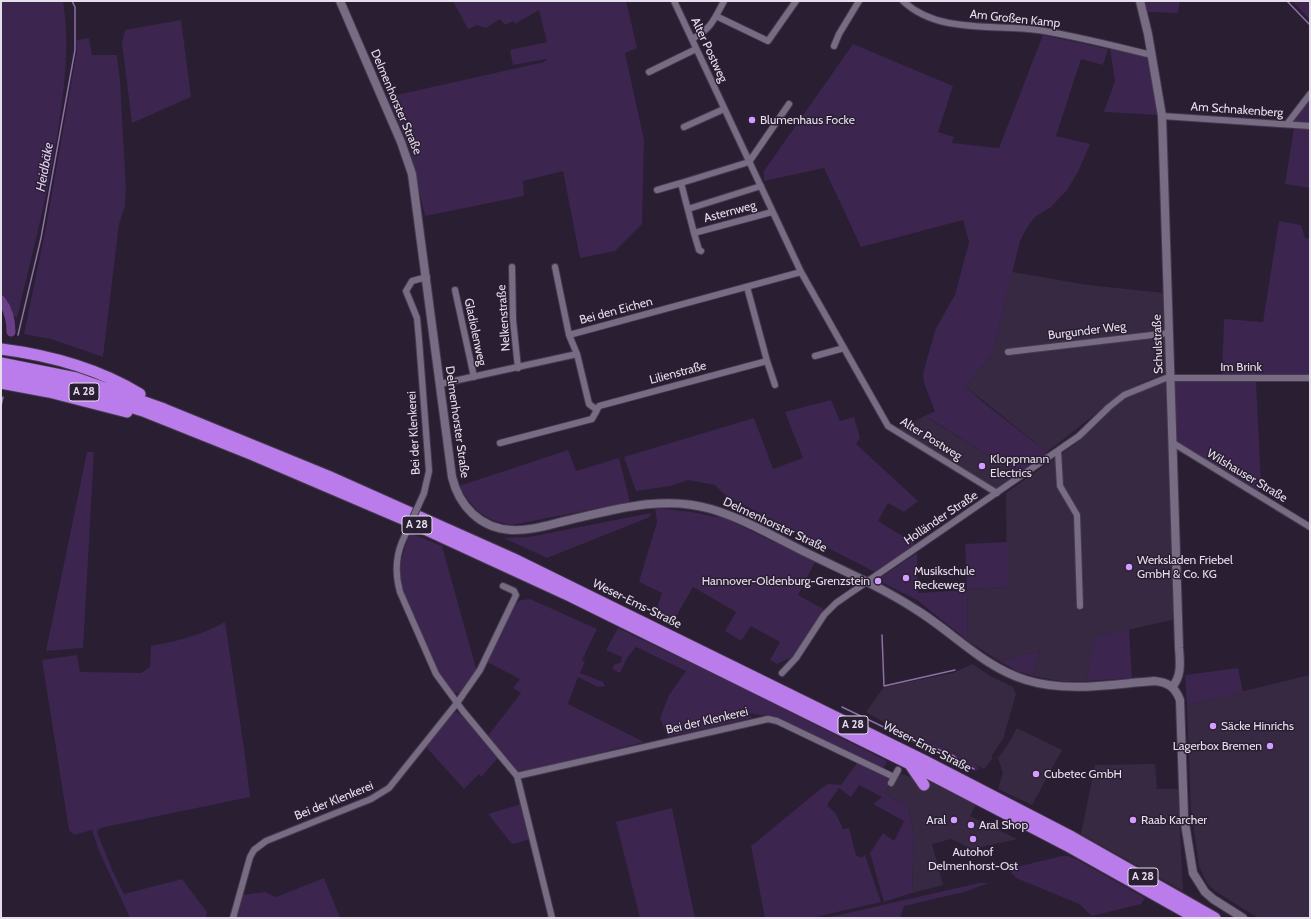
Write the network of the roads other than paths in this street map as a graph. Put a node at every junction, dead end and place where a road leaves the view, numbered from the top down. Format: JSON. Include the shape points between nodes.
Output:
{"nodes":[{"id":1,"x":340,"y":1,"type":"edge"},
{"id":2,"x":674,"y":1,"type":"edge"},
{"id":3,"x":724,"y":1,"type":"edge"},
{"id":4,"x":796,"y":1,"type":"edge"},
{"id":5,"x":859,"y":1,"type":"edge"},
{"id":6,"x":903,"y":1,"type":"edge"},
{"id":7,"x":1140,"y":1,"type":"edge"},
{"id":8,"x":716,"y":16,"type":"junction"},
{"id":9,"x":692,"y":39,"type":"junction"},
{"id":10,"x":834,"y":46,"type":"dead end"},
{"id":11,"x":696,"y":49,"type":"junction"},
{"id":12,"x":1152,"y":55,"type":"junction"},
{"id":13,"x":649,"y":72,"type":"dead end"},
{"id":14,"x":1310,"y":94,"type":"edge"},
{"id":15,"x":789,"y":104,"type":"dead end"},
{"id":16,"x":724,"y":109,"type":"junction"},
{"id":17,"x":1162,"y":116,"type":"junction"},
{"id":18,"x":1287,"y":124,"type":"junction"},
{"id":19,"x":1310,"y":126,"type":"edge"},
{"id":20,"x":684,"y":127,"type":"dead end"},
{"id":21,"x":749,"y":162,"type":"junction"},
{"id":22,"x":681,"y":183,"type":"junction"},
{"id":23,"x":761,"y":186,"type":"junction"},
{"id":24,"x":657,"y":190,"type":"dead end"},
{"id":25,"x":688,"y":209,"type":"junction"},
{"id":26,"x":772,"y":212,"type":"junction"},
{"id":27,"x":694,"y":233,"type":"junction"},
{"id":28,"x":701,"y":251,"type":"dead end"},
{"id":29,"x":512,"y":267,"type":"dead end"},
{"id":30,"x":555,"y":267,"type":"dead end"},
{"id":31,"x":801,"y":272,"type":"junction"},
{"id":32,"x":427,"y":276,"type":"junction"},
{"id":33,"x":747,"y":287,"type":"junction"},
{"id":34,"x":455,"y":290,"type":"dead end"},
{"id":35,"x":1170,"y":333,"type":"junction"},
{"id":36,"x":569,"y":335,"type":"junction"},
{"id":37,"x":844,"y":348,"type":"junction"},
{"id":38,"x":4,"y":349,"type":"edge"},
{"id":39,"x":1008,"y":352,"type":"dead end"},
{"id":40,"x":577,"y":354,"type":"junction"},
{"id":41,"x":816,"y":356,"type":"dead end"},
{"id":42,"x":767,"y":361,"type":"junction"},
{"id":43,"x":1,"y":363,"type":"edge"},
{"id":44,"x":518,"y":368,"type":"junction"},
{"id":45,"x":1,"y":373,"type":"edge"},
{"id":46,"x":474,"y":377,"type":"junction"},
{"id":47,"x":1171,"y":378,"type":"junction"},
{"id":48,"x":1310,"y":378,"type":"edge"},
{"id":49,"x":1,"y":383,"type":"edge"},
{"id":50,"x":440,"y":384,"type":"junction"},
{"id":51,"x":775,"y":385,"type":"dead end"},
{"id":52,"x":596,"y":410,"type":"junction"},
{"id":53,"x":165,"y":414,"type":"junction"},
{"id":54,"x":500,"y":443,"type":"dead end"},
{"id":55,"x":1173,"y":443,"type":"junction"},
{"id":56,"x":1058,"y":451,"type":"junction"},
{"id":57,"x":997,"y":493,"type":"junction"},
{"id":58,"x":1310,"y":527,"type":"edge"},
{"id":59,"x":512,"y":564,"type":"junction"},
{"id":60,"x":867,"y":582,"type":"junction"},
{"id":61,"x":503,"y":586,"type":"dead end"},
{"id":62,"x":1080,"y":606,"type":"dead end"},
{"id":63,"x":782,"y":673,"type":"dead end"},
{"id":64,"x":1172,"y":687,"type":"junction"},
{"id":65,"x":457,"y":703,"type":"junction"},
{"id":66,"x":909,"y":764,"type":"junction"},
{"id":67,"x":898,"y":770,"type":"dead end"},
{"id":68,"x":517,"y":776,"type":"junction"},
{"id":69,"x":924,"y":785,"type":"dead end"},
{"id":70,"x":1061,"y":852,"type":"dead end"},
{"id":71,"x":1080,"y":853,"type":"junction"},
{"id":72,"x":233,"y":918,"type":"edge"},
{"id":73,"x":552,"y":918,"type":"edge"},
{"id":74,"x":1196,"y":918,"type":"edge"},
{"id":75,"x":1215,"y":918,"type":"edge"},
{"id":76,"x":1243,"y":918,"type":"edge"}],
"edges":[{"from":1,"to":32,"type":"street","name":"Delmenhorster Straße","via":[[407,156],[416,194]]},
{"from":2,"to":9,"type":"street","name":"Alter Postweg"},
{"from":3,"to":8,"type":"street"},
{"from":4,"to":8,"type":"street","via":[[768,41]]},
{"from":5,"to":10,"type":"street"},
{"from":6,"to":12,"type":"street","name":"Am Großen Kamp","via":[[921,15],[941,21],[1038,30]]},
{"from":7,"to":12,"type":"street","name":"Schulstraße"},
{"from":8,"to":9,"type":"street","via":[[705,33]]},
{"from":9,"to":11,"type":"street","name":"Alter Postweg"},
{"from":11,"to":13,"type":"street"},
{"from":11,"to":16,"type":"street","name":"Alter Postweg"},
{"from":12,"to":17,"type":"street","name":"Schulstraße"},
{"from":14,"to":18,"type":"street"},
{"from":15,"to":21,"type":"street"},
{"from":16,"to":20,"type":"street"},
{"from":16,"to":21,"type":"street","name":"Alter Postweg"},
{"from":17,"to":18,"type":"street","name":"Am Schnakenberg"},
{"from":17,"to":35,"type":"street","name":"Schulstraße"},
{"from":18,"to":19,"type":"street","name":"Am Schnakenberg"},
{"from":21,"to":22,"type":"street"},
{"from":21,"to":23,"type":"street","name":"Alter Postweg"},
{"from":22,"to":24,"type":"street"},
{"from":22,"to":25,"type":"street","name":"Asternweg"},
{"from":23,"to":25,"type":"street"},
{"from":23,"to":26,"type":"street","name":"Alter Postweg"},
{"from":25,"to":27,"type":"street","name":"Asternweg"},
{"from":26,"to":27,"type":"street","name":"Asternweg"},
{"from":26,"to":31,"type":"street","name":"Alter Postweg"},
{"from":27,"to":28,"type":"street","name":"Asternweg"},
{"from":29,"to":44,"type":"street","name":"Nelkenstraße","via":[[512,320]]},
{"from":30,"to":36,"type":"street"},
{"from":31,"to":33,"type":"street","name":"Bei den Eichen"},
{"from":31,"to":37,"type":"street","name":"Alter Postweg"},
{"from":32,"to":50,"type":"street","name":"Delmenhorster Straße"},
{"from":32,"to":65,"type":"street","name":"Bei der Klenkerei","bridge":true,"via":[[412,282],[406,291],[417,318],[429,471],[424,493],[402,542],[396,578],[436,674]]},
{"from":33,"to":36,"type":"street","name":"Bei den Eichen"},
{"from":33,"to":42,"type":"street"},
{"from":34,"to":46,"type":"street","name":"Gladiolenweg"},
{"from":35,"to":39,"type":"street","name":"Burgunder Weg"},
{"from":35,"to":47,"type":"street","name":"Schulstraße"},
{"from":36,"to":40,"type":"street","name":"Bei den Eichen"},
{"from":37,"to":41,"type":"street"},
{"from":37,"to":57,"type":"street","name":"Alter Postweg","via":[[888,426]]},
{"from":38,"to":53,"type":"highway","via":[[58,361],[107,377],[129,388]]},
{"from":40,"to":44,"type":"street"},
{"from":40,"to":52,"type":"street","via":[[589,404]]},
{"from":42,"to":51,"type":"street"},
{"from":42,"to":52,"type":"street","name":"Lilienstraße","via":[[599,406]]},
{"from":43,"to":53,"type":"highway","number":"A 28","via":[[76,378]]},
{"from":44,"to":46,"type":"street"},
{"from":45,"to":53,"type":"highway","number":"A 28","via":[[71,388]]},
{"from":46,"to":50,"type":"street"},
{"from":47,"to":48,"type":"street","name":"Im Brink"},
{"from":47,"to":55,"type":"street","name":"Schulstraße"},
{"from":47,"to":56,"type":"street","name":"Holländer Straße","via":[[1124,395],[1079,436]]},
{"from":49,"to":53,"type":"highway"},
{"from":50,"to":60,"type":"street","name":"Delmenhorster Straße","via":[[454,487],[466,508],[489,525],[500,529],[522,530],[647,505],[667,503],[698,506],[734,518]]},
{"from":52,"to":54,"type":"street","name":"Lilienstraße","via":[[592,419]]},
{"from":53,"to":59,"type":"highway","number":"A 28"},
{"from":55,"to":58,"type":"street","name":"Wilshauser Straße"},
{"from":55,"to":64,"type":"street","name":"Schulstraße","via":[[1180,673]]},
{"from":56,"to":57,"type":"street","name":"Holländer Straße"},
{"from":56,"to":62,"type":"street","via":[[1060,486],[1077,516]]},
{"from":57,"to":60,"type":"street","name":"Holländer Straße"},
{"from":59,"to":66,"type":"highway","name":"Weser-Ems-Straße","number":"A 28"},
{"from":59,"to":75,"type":"highway","name":"Weser-Ems-Straße","number":"A 28","via":[[926,760],[1072,837]]},
{"from":60,"to":63,"type":"street","name":"Holländer Straße","via":[[829,609],[796,658]]},
{"from":60,"to":64,"type":"street","name":"Delmenhorster Straße","via":[[916,609],[990,664],[1026,680],[1044,685],[1073,687],[1154,680],[1165,682]]},
{"from":61,"to":65,"type":"street","name":"Bei der Klenkerei","via":[[514,591],[515,598],[480,670]]},
{"from":64,"to":76,"type":"street","via":[[1180,700],[1184,817],[1193,873],[1205,892]]},
{"from":65,"to":68,"type":"street","name":"Bei der Klenkerei"},
{"from":65,"to":72,"type":"street","name":"Bei der Klenkerei","via":[[381,795],[266,841],[254,850]]},
{"from":66,"to":69,"type":"highway"},
{"from":66,"to":71,"type":"highway","name":"Weser-Ems-Straße","number":"A 28"},
{"from":67,"to":68,"type":"street","name":"Bei der Klenkerei","via":[[892,780],[778,721],[768,719]]},
{"from":68,"to":73,"type":"street","name":"Bei der Klenkerei"},
{"from":70,"to":71,"type":"highway"},
{"from":71,"to":74,"type":"highway","name":"Weser-Ems-Straße","number":"A 28"}]}
